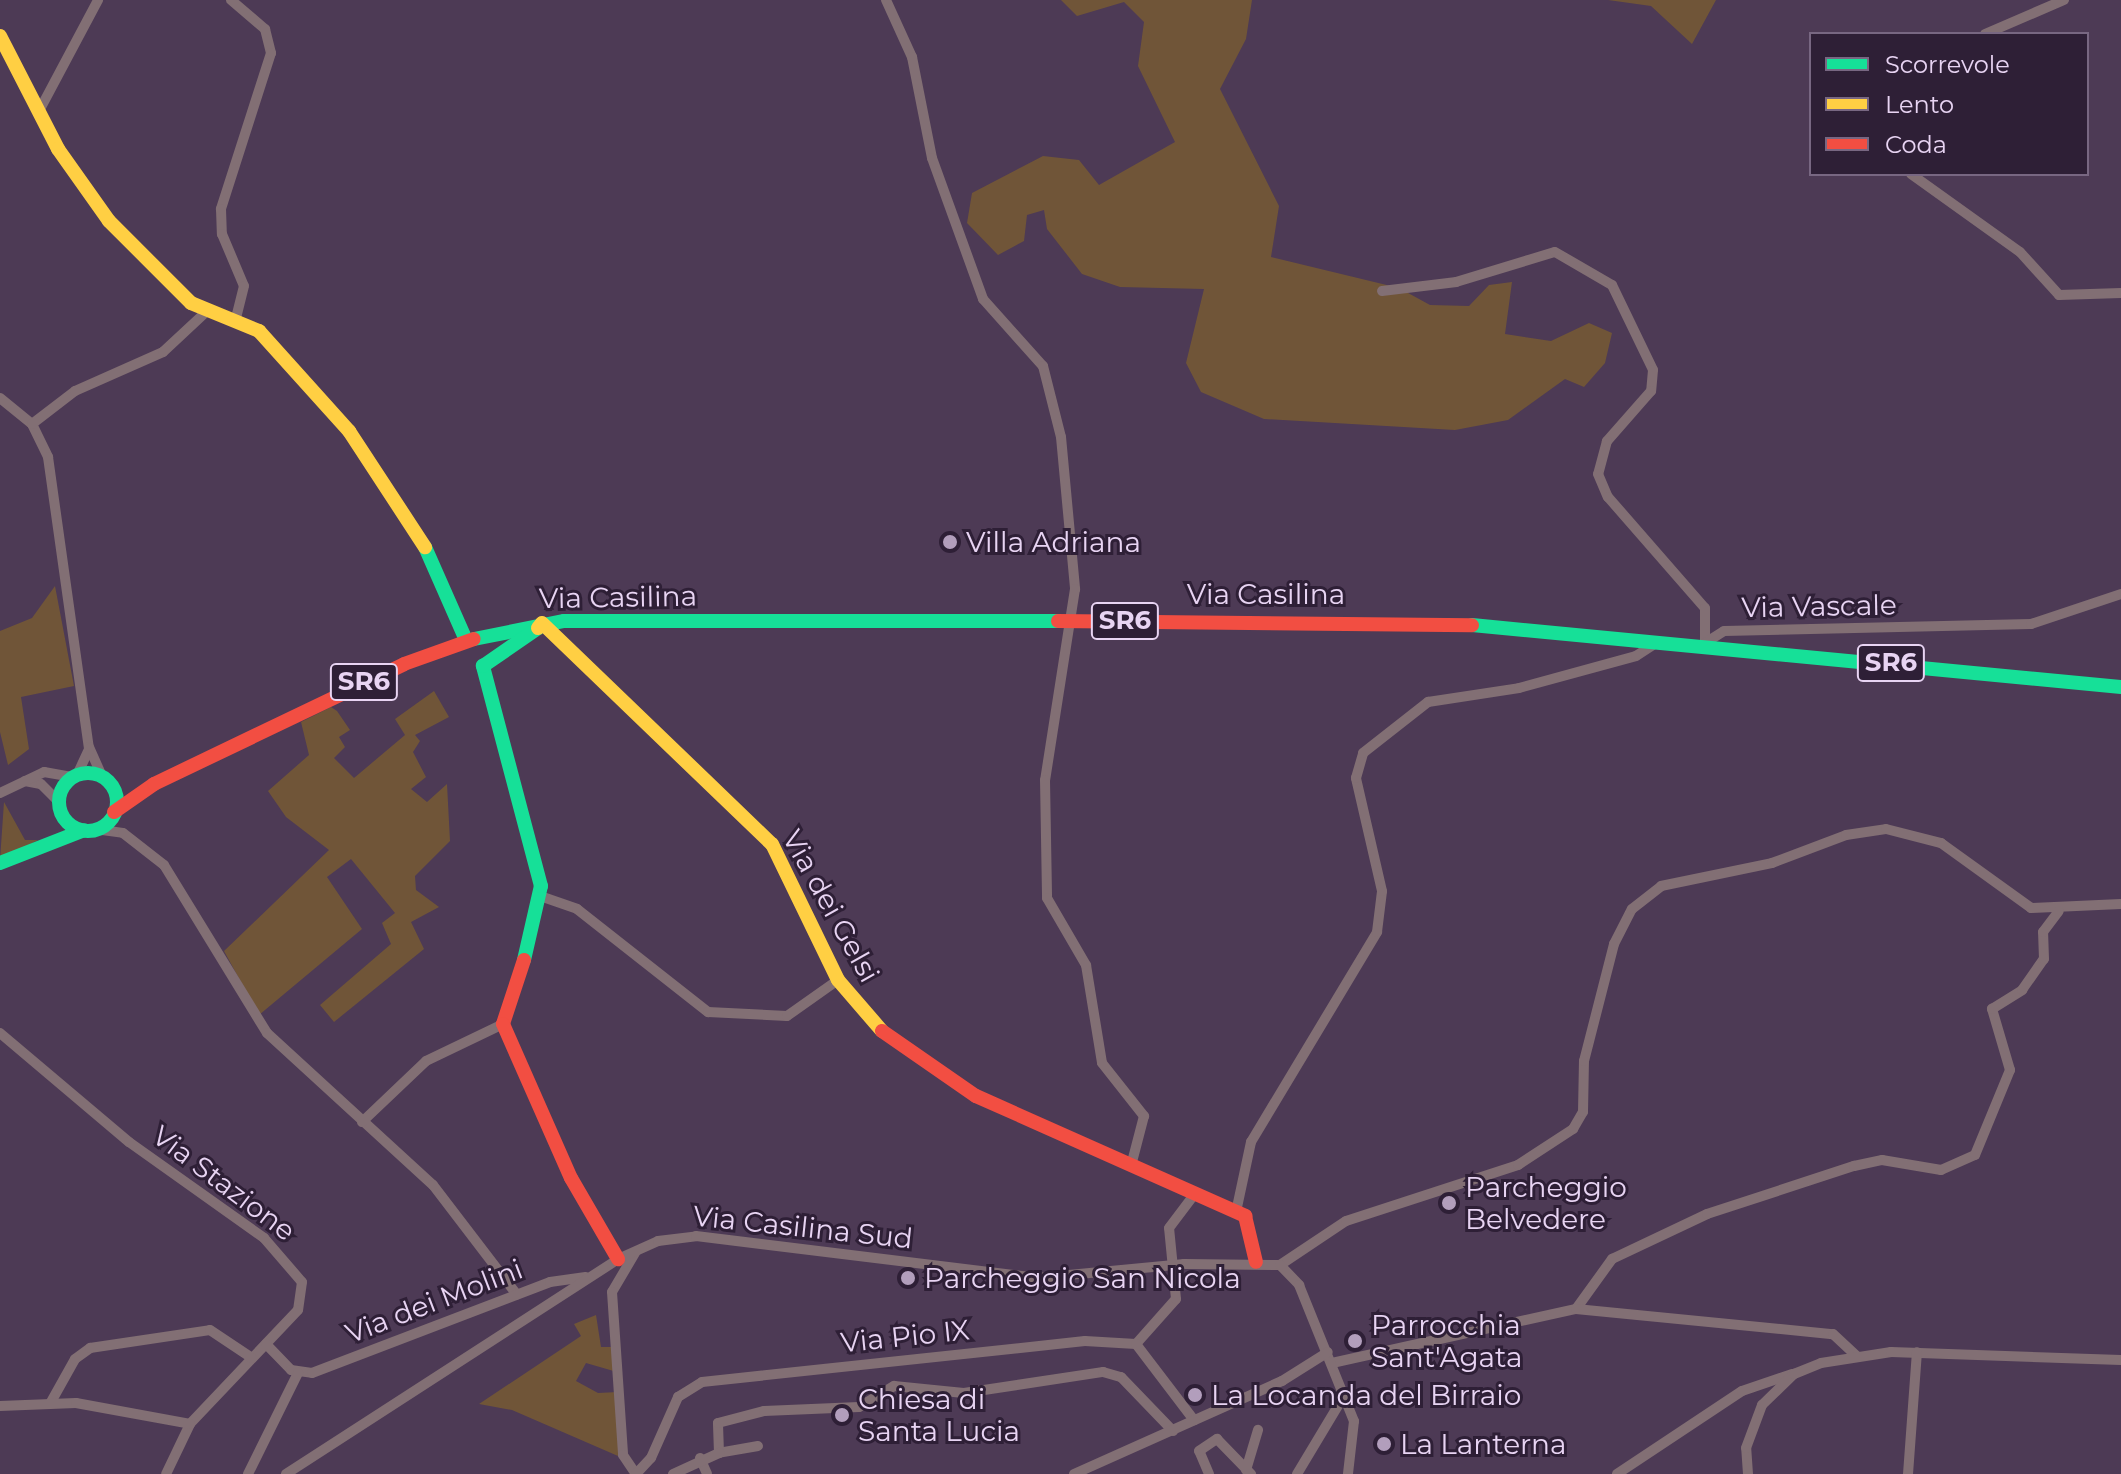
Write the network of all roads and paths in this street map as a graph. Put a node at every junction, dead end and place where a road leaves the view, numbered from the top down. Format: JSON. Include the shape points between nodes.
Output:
{"nodes":[{"id":1,"x":98,"y":0,"type":"edge"},
{"id":2,"x":231,"y":0,"type":"edge"},
{"id":3,"x":886,"y":0,"type":"edge"},
{"id":4,"x":2064,"y":0,"type":"edge"},
{"id":5,"x":1990,"y":32,"type":"edge"},
{"id":6,"x":0,"y":36,"type":"edge"},
{"id":7,"x":38,"y":113,"type":"junction"},
{"id":8,"x":1914,"y":176,"type":"edge"},
{"id":9,"x":1382,"y":291,"type":"dead end"},
{"id":10,"x":2121,"y":293,"type":"edge"},
{"id":11,"x":207,"y":311,"type":"junction"},
{"id":12,"x":236,"y":317,"type":"junction"},
{"id":13,"x":0,"y":398,"type":"edge"},
{"id":14,"x":32,"y":424,"type":"junction"},
{"id":15,"x":2121,"y":594,"type":"edge"},
{"id":16,"x":1072,"y":621,"type":"junction"},
{"id":17,"x":542,"y":623,"type":"junction"},
{"id":18,"x":1662,"y":639,"type":"junction"},
{"id":19,"x":466,"y":640,"type":"junction"},
{"id":20,"x":1705,"y":643,"type":"junction"},
{"id":21,"x":2121,"y":687,"type":"edge"},
{"id":22,"x":89,"y":747,"type":"junction"},
{"id":23,"x":74,"y":776,"type":"junction"},
{"id":24,"x":104,"y":778,"type":"junction"},
{"id":25,"x":23,"y":781,"type":"junction"},
{"id":26,"x":154,"y":784,"type":"junction"},
{"id":27,"x":0,"y":793,"type":"edge"},
{"id":28,"x":59,"y":806,"type":"junction"},
{"id":29,"x":114,"y":814,"type":"junction"},
{"id":30,"x":89,"y":830,"type":"junction"},
{"id":31,"x":123,"y":833,"type":"junction"},
{"id":32,"x":33,"y":844,"type":"junction"},
{"id":33,"x":0,"y":863,"type":"edge"},
{"id":34,"x":540,"y":896,"type":"junction"},
{"id":35,"x":2121,"y":904,"type":"edge"},
{"id":36,"x":2059,"y":911,"type":"junction"},
{"id":37,"x":838,"y":980,"type":"junction"},
{"id":38,"x":503,"y":1024,"type":"junction"},
{"id":39,"x":0,"y":1033,"type":"edge"},
{"id":40,"x":362,"y":1122,"type":"junction"},
{"id":41,"x":1131,"y":1166,"type":"junction"},
{"id":42,"x":1194,"y":1195,"type":"junction"},
{"id":43,"x":1236,"y":1212,"type":"junction"},
{"id":44,"x":639,"y":1248,"type":"junction"},
{"id":45,"x":618,"y":1259,"type":"junction"},
{"id":46,"x":1256,"y":1262,"type":"junction"},
{"id":47,"x":1174,"y":1265,"type":"junction"},
{"id":48,"x":1280,"y":1265,"type":"junction"},
{"id":49,"x":589,"y":1277,"type":"junction"},
{"id":50,"x":517,"y":1295,"type":"junction"},
{"id":51,"x":1576,"y":1309,"type":"junction"},
{"id":52,"x":266,"y":1344,"type":"junction"},
{"id":53,"x":1136,"y":1344,"type":"junction"},
{"id":54,"x":1328,"y":1352,"type":"junction"},
{"id":55,"x":1917,"y":1352,"type":"junction"},
{"id":56,"x":1857,"y":1356,"type":"junction"},
{"id":57,"x":252,"y":1358,"type":"junction"},
{"id":58,"x":2121,"y":1360,"type":"edge"},
{"id":59,"x":1332,"y":1363,"type":"junction"},
{"id":60,"x":298,"y":1373,"type":"junction"},
{"id":61,"x":1794,"y":1374,"type":"junction"},
{"id":62,"x":1345,"y":1394,"type":"junction"},
{"id":63,"x":51,"y":1402,"type":"junction"},
{"id":64,"x":0,"y":1406,"type":"edge"},
{"id":65,"x":1194,"y":1420,"type":"junction"},
{"id":66,"x":190,"y":1424,"type":"junction"},
{"id":67,"x":1258,"y":1430,"type":"dead end"},
{"id":68,"x":1173,"y":1431,"type":"junction"},
{"id":69,"x":758,"y":1446,"type":"dead end"},
{"id":70,"x":719,"y":1453,"type":"junction"},
{"id":71,"x":700,"y":1458,"type":"junction"},
{"id":72,"x":1106,"y":1462,"type":"junction"},
{"id":73,"x":1249,"y":1472,"type":"edge"},
{"id":74,"x":166,"y":1474,"type":"edge"},
{"id":75,"x":248,"y":1474,"type":"edge"},
{"id":76,"x":286,"y":1474,"type":"edge"},
{"id":77,"x":636,"y":1474,"type":"edge"},
{"id":78,"x":673,"y":1474,"type":"edge"},
{"id":79,"x":707,"y":1474,"type":"edge"},
{"id":80,"x":1074,"y":1474,"type":"edge"},
{"id":81,"x":1109,"y":1474,"type":"edge"},
{"id":82,"x":1209,"y":1474,"type":"edge"},
{"id":83,"x":1297,"y":1474,"type":"edge"},
{"id":84,"x":1348,"y":1474,"type":"edge"},
{"id":85,"x":1617,"y":1474,"type":"edge"},
{"id":86,"x":1748,"y":1474,"type":"edge"},
{"id":87,"x":1908,"y":1474,"type":"edge"}],
"edges":[{"from":1,"to":7,"type":"street"},
{"from":2,"to":12,"type":"street","via":[[265,29],[271,53],[221,209],[222,234],[244,286]]},
{"from":3,"to":16,"type":"street","via":[[912,57],[932,158],[983,299],[1047,374],[1070,489]]},
{"from":4,"to":5,"type":"street"},
{"from":6,"to":7,"type":"street"},
{"from":7,"to":11,"type":"street","via":[[109,221],[175,289]]},
{"from":8,"to":10,"type":"street","via":[[2020,252],[2059,295]]},
{"from":9,"to":20,"type":"street","name":"Via Vascale","via":[[1456,282],[1555,252],[1612,285],[1653,370],[1651,391],[1607,441],[1598,474],[1608,497],[1705,608]]},
{"from":11,"to":12,"type":"street"},
{"from":11,"to":14,"type":"street","via":[[163,352],[75,391]]},
{"from":12,"to":19,"type":"street","via":[[270,341],[368,457],[421,537]]},
{"from":13,"to":14,"type":"street"},
{"from":14,"to":22,"type":"street","via":[[47,451],[63,537]]},
{"from":15,"to":20,"type":"street","name":"Via Vascale","via":[[2031,624],[1724,631]]},
{"from":16,"to":17,"type":"street","name":"Via Casilina","number":"SR6"},
{"from":16,"to":18,"type":"street","name":"Via Casilina","number":"SR6","via":[[1429,621]]},
{"from":16,"to":41,"type":"street","via":[[1045,780],[1047,898],[1086,965],[1102,1063],[1144,1116]]},
{"from":17,"to":19,"type":"street","name":"Via Casilina","number":"SR6"},
{"from":17,"to":34,"type":"street","via":[[531,639],[483,666],[520,785]]},
{"from":17,"to":37,"type":"street","name":"Via dei Gelsi","via":[[772,844]]},
{"from":18,"to":20,"type":"street","name":"Via Casilina","number":"SR6"},
{"from":18,"to":43,"type":"street","via":[[1636,656],[1525,686],[1433,700],[1363,753],[1356,778],[1382,891],[1377,932],[1251,1142]]},
{"from":19,"to":26,"type":"street","name":"Via Casilina","number":"SR6"},
{"from":20,"to":21,"type":"street","name":"Via Casilina","number":"SR6"},
{"from":22,"to":23,"type":"street"},
{"from":22,"to":24,"type":"street"},
{"from":23,"to":24,"type":"street","name":"Via Casilina"},
{"from":23,"to":25,"type":"street","via":[[51,772]]},
{"from":23,"to":28,"type":"street"},
{"from":24,"to":26,"type":"street","name":"Via Casilina","number":"SR6"},
{"from":24,"to":29,"type":"street"},
{"from":25,"to":27,"type":"street"},
{"from":25,"to":28,"type":"street","via":[[41,784]]},
{"from":26,"to":29,"type":"street","name":"Via Casilina","number":"SR6"},
{"from":28,"to":30,"type":"street"},
{"from":28,"to":32,"type":"street"},
{"from":29,"to":30,"type":"street","name":"Via Casilina"},
{"from":29,"to":31,"type":"street"},
{"from":30,"to":31,"type":"street"},
{"from":30,"to":32,"type":"street"},
{"from":31,"to":40,"type":"street","via":[[176,880],[267,1033]]},
{"from":32,"to":33,"type":"street"},
{"from":34,"to":37,"type":"street","via":[[577,909],[641,967],[708,1012],[787,1016]]},
{"from":34,"to":38,"type":"street","via":[[513,1010]]},
{"from":35,"to":36,"type":"street"},
{"from":36,"to":48,"type":"street","via":[[2026,906],[1941,843],[1900,829],[1854,832],[1785,860],[1661,886],[1632,909],[1614,944],[1584,1061],[1583,1112],[1573,1129],[1518,1165],[1346,1221]]},
{"from":36,"to":51,"type":"street","via":[[2043,932],[2044,959],[2022,990],[1992,1009],[2010,1070],[1975,1155],[1941,1170],[1882,1160],[1854,1166],[1707,1214],[1612,1259]]},
{"from":37,"to":41,"type":"street","name":"Via dei Gelsi","via":[[881,1030],[949,1081]]},
{"from":38,"to":40,"type":"street","via":[[426,1061]]},
{"from":38,"to":45,"type":"street","via":[[571,1178]]},
{"from":39,"to":52,"type":"street","name":"Via Stazione","via":[[290,1263],[303,1300]]},
{"from":40,"to":50,"type":"street","via":[[442,1195]]},
{"from":41,"to":42,"type":"street","name":"Via dei Gelsi"},
{"from":42,"to":43,"type":"street","name":"Via dei Gelsi"},
{"from":42,"to":47,"type":"street","via":[[1169,1228]]},
{"from":43,"to":46,"type":"street","via":[[1250,1224]]},
{"from":44,"to":45,"type":"street","name":"Via Casilina Sud"},
{"from":44,"to":47,"type":"street","name":"Via Casilina Sud","via":[[683,1237],[728,1237],[1037,1278]]},
{"from":44,"to":77,"type":"street","via":[[612,1288],[623,1455]]},
{"from":45,"to":49,"type":"street","name":"Via Casilina Sud"},
{"from":46,"to":47,"type":"street","name":"Via Casilina Sud"},
{"from":46,"to":48,"type":"street","name":"Via Casilina Sud"},
{"from":47,"to":53,"type":"street","via":[[1176,1299]]},
{"from":48,"to":54,"type":"street","via":[[1296,1279]]},
{"from":49,"to":50,"type":"street","name":"Via dei Molini"},
{"from":49,"to":76,"type":"street","name":"Via Casilina Sud"},
{"from":50,"to":60,"type":"street","name":"Via dei Molini"},
{"from":51,"to":56,"type":"street","via":[[1833,1334]]},
{"from":51,"to":59,"type":"street"},
{"from":52,"to":57,"type":"street","name":"Via Stazione"},
{"from":52,"to":60,"type":"street"},
{"from":53,"to":65,"type":"street"},
{"from":53,"to":77,"type":"street","name":"Via Pio IX","via":[[1085,1341],[702,1382],[678,1397],[651,1458]]},
{"from":54,"to":59,"type":"street"},
{"from":54,"to":65,"type":"street"},
{"from":55,"to":56,"type":"street"},
{"from":55,"to":58,"type":"street"},
{"from":55,"to":87,"type":"street"},
{"from":56,"to":61,"type":"street"},
{"from":57,"to":63,"type":"street","via":[[210,1330],[90,1348],[75,1359]]},
{"from":57,"to":66,"type":"street","name":"Via Stazione"},
{"from":59,"to":62,"type":"street"},
{"from":60,"to":75,"type":"street"},
{"from":61,"to":85,"type":"street","via":[[1742,1391]]},
{"from":61,"to":86,"type":"street","via":[[1753,1425]]},
{"from":62,"to":83,"type":"street"},
{"from":62,"to":84,"type":"street","via":[[1356,1430]]},
{"from":63,"to":64,"type":"street"},
{"from":63,"to":66,"type":"street"},
{"from":65,"to":68,"type":"street"},
{"from":66,"to":74,"type":"street","name":"Via Stazione"},
{"from":67,"to":73,"type":"street"},
{"from":68,"to":70,"type":"street","via":[[1121,1377],[1099,1372],[964,1393],[894,1386],[854,1408],[727,1418],[718,1423]]},
{"from":68,"to":72,"type":"street"},
{"from":69,"to":70,"type":"street"},
{"from":70,"to":71,"type":"street"},
{"from":71,"to":78,"type":"street"},
{"from":71,"to":79,"type":"street"},
{"from":72,"to":80,"type":"street"},
{"from":72,"to":81,"type":"street"},
{"from":73,"to":82,"type":"street","via":[[1217,1439],[1199,1451]]}]}
